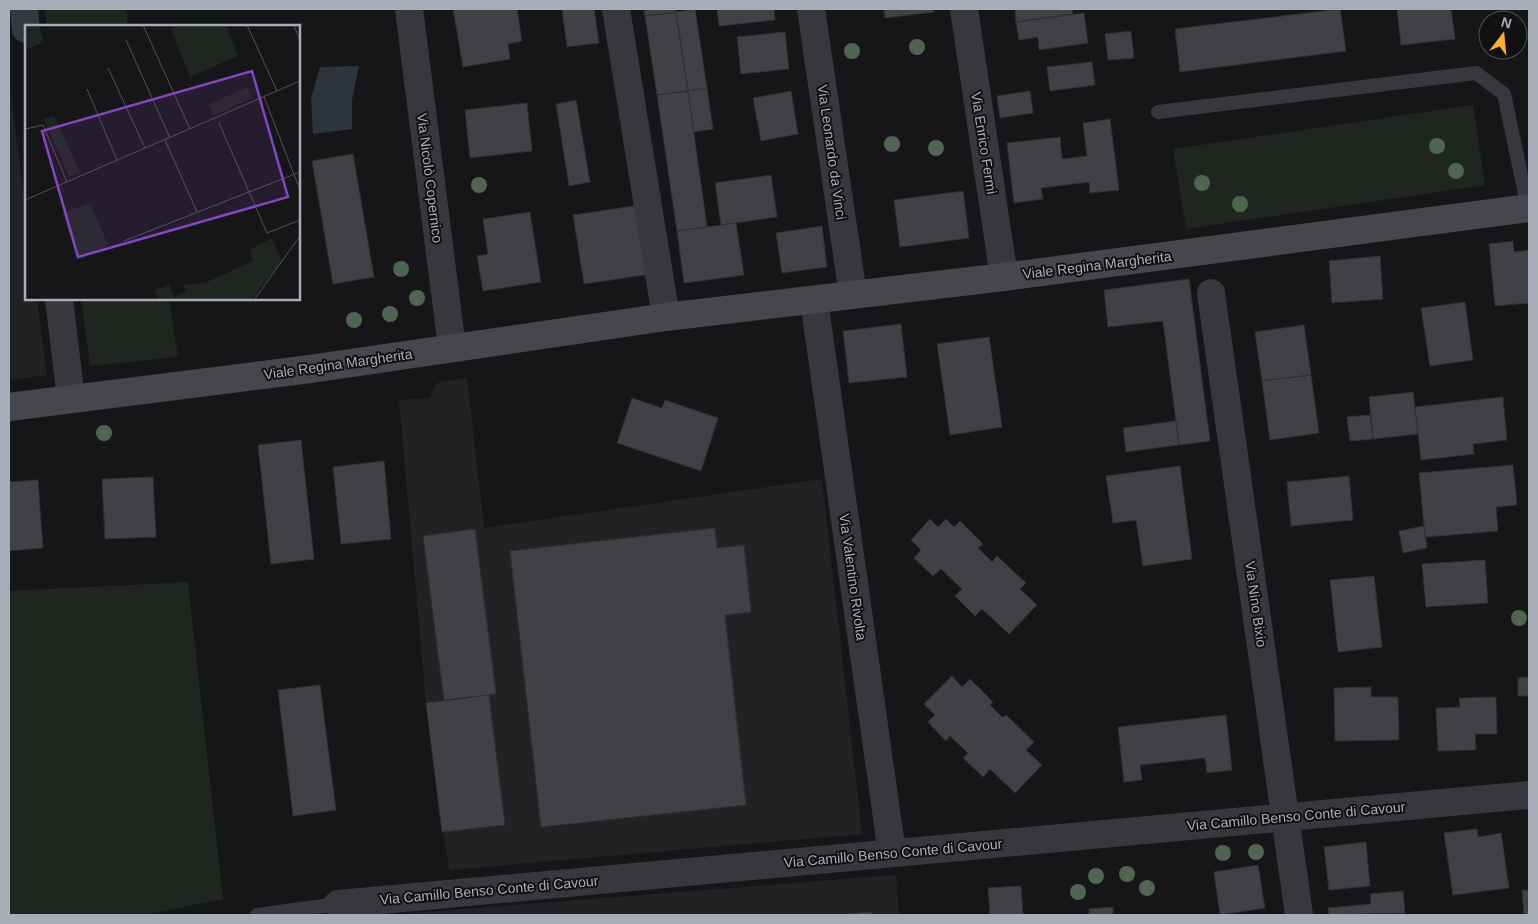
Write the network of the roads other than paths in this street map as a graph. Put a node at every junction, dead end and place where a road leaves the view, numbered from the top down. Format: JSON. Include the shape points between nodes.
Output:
{"nodes":[{"id":1,"x":24,"y":9,"type":"edge"},
{"id":2,"x":409,"y":9,"type":"edge"},
{"id":3,"x":616,"y":9,"type":"edge"},
{"id":4,"x":811,"y":9,"type":"edge"},
{"id":5,"x":964,"y":9,"type":"edge"},
{"id":6,"x":26,"y":25,"type":"edge"},
{"id":7,"x":1158,"y":112,"type":"dead end"},
{"id":8,"x":1529,"y":208,"type":"edge"},
{"id":9,"x":1004,"y":277,"type":"junction"},
{"id":10,"x":1211,"y":293,"type":"dead end"},
{"id":11,"x":853,"y":295,"type":"junction"},
{"id":12,"x":59,"y":300,"type":"edge"},
{"id":13,"x":814,"y":300,"type":"junction"},
{"id":14,"x":666,"y":317,"type":"junction"},
{"id":15,"x":452,"y":348,"type":"junction"},
{"id":16,"x":71,"y":399,"type":"junction"},
{"id":17,"x":9,"y":407,"type":"edge"},
{"id":18,"x":1529,"y":795,"type":"edge"},
{"id":19,"x":1286,"y":817,"type":"junction"},
{"id":20,"x":892,"y":853,"type":"junction"},
{"id":21,"x":338,"y":904,"type":"joint"},
{"id":22,"x":257,"y":915,"type":"edge"},
{"id":23,"x":1299,"y":915,"type":"edge"}],
"edges":[{"from":1,"to":6,"type":"street"},
{"from":2,"to":15,"type":"street","name":"Via Nicolò Copernico"},
{"from":3,"to":14,"type":"street"},
{"from":4,"to":11,"type":"street","name":"Via Leonardo da Vinci"},
{"from":5,"to":9,"type":"street","name":"Via Enrico Fermi"},
{"from":7,"to":8,"type":"lane","name":"Viale Regina Margherita","via":[[1476,73],[1504,94]]},
{"from":8,"to":9,"type":"street","name":"Viale Regina Margherita"},
{"from":9,"to":11,"type":"street","name":"Viale Regina Margherita"},
{"from":10,"to":19,"type":"street","name":"Via Nino Bixio"},
{"from":11,"to":13,"type":"street","name":"Viale Regina Margherita"},
{"from":12,"to":16,"type":"street"},
{"from":13,"to":14,"type":"street","name":"Viale Regina Margherita"},
{"from":13,"to":20,"type":"street","name":"Via Valentino Rivolta"},
{"from":14,"to":15,"type":"street","name":"Viale Regina Margherita"},
{"from":15,"to":16,"type":"street","name":"Viale Regina Margherita"},
{"from":16,"to":17,"type":"street","name":"Viale Regina Margherita"},
{"from":18,"to":19,"type":"street","name":"Via Camillo Benso Conte di Cavour"},
{"from":19,"to":20,"type":"street","name":"Via Camillo Benso Conte di Cavour"},
{"from":19,"to":23,"type":"street","name":"Via Nino Bixio"},
{"from":20,"to":21,"type":"street","name":"Via Camillo Benso Conte di Cavour"},
{"from":21,"to":22,"type":"lane","name":"Via Camillo Benso Conte di Cavour"}]}
